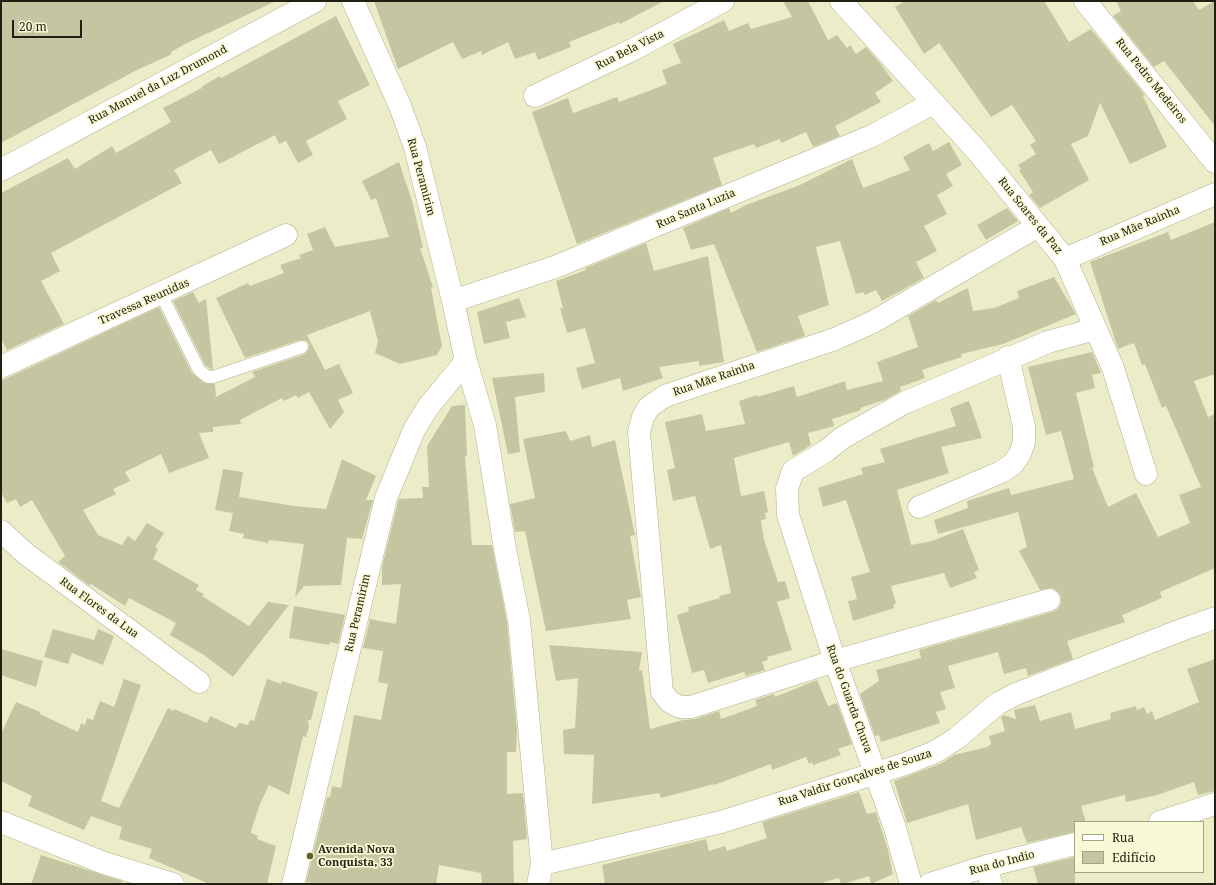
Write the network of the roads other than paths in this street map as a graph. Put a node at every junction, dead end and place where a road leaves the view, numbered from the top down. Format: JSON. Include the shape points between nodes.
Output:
{"nodes":[{"id":1,"x":315,"y":1,"type":"edge"},
{"id":2,"x":353,"y":1,"type":"edge"},
{"id":3,"x":723,"y":1,"type":"edge"},
{"id":4,"x":840,"y":1,"type":"edge"},
{"id":5,"x":1085,"y":1,"type":"edge"},
{"id":6,"x":536,"y":96,"type":"dead end"},
{"id":7,"x":933,"y":103,"type":"junction"},
{"id":8,"x":1215,"y":162,"type":"edge"},
{"id":9,"x":1,"y":170,"type":"edge"},
{"id":10,"x":1215,"y":194,"type":"edge"},
{"id":11,"x":1038,"y":226,"type":"junction"},
{"id":12,"x":286,"y":235,"type":"dead end"},
{"id":13,"x":1065,"y":259,"type":"junction"},
{"id":14,"x":161,"y":294,"type":"junction"},
{"id":15,"x":453,"y":301,"type":"junction"},
{"id":16,"x":1095,"y":330,"type":"junction"},
{"id":17,"x":302,"y":347,"type":"dead end"},
{"id":18,"x":1008,"y":357,"type":"junction"},
{"id":19,"x":466,"y":361,"type":"junction"},
{"id":20,"x":1,"y":367,"type":"edge"},
{"id":21,"x":1146,"y":474,"type":"dead end"},
{"id":22,"x":919,"y":507,"type":"dead end"},
{"id":23,"x":1,"y":530,"type":"edge"},
{"id":24,"x":1049,"y":600,"type":"dead end"},
{"id":25,"x":1215,"y":618,"type":"edge"},
{"id":26,"x":835,"y":661,"type":"junction"},
{"id":27,"x":199,"y":682,"type":"dead end"},
{"id":28,"x":876,"y":772,"type":"junction"},
{"id":29,"x":1215,"y":804,"type":"edge"},
{"id":30,"x":1163,"y":821,"type":"edge"},
{"id":31,"x":1,"y":822,"type":"edge"},
{"id":32,"x":1074,"y":844,"type":"edge"},
{"id":33,"x":540,"y":874,"type":"edge"},
{"id":34,"x":989,"y":875,"type":"edge"},
{"id":35,"x":173,"y":884,"type":"edge"},
{"id":36,"x":293,"y":884,"type":"edge"},
{"id":37,"x":911,"y":884,"type":"edge"},
{"id":38,"x":930,"y":884,"type":"edge"}],
"edges":[{"from":1,"to":9,"type":"street","name":"Rua Manuel da Luz Drumond"},
{"from":2,"to":15,"type":"street","name":"Rua Peramirim","via":[[400,106],[415,147]]},
{"from":3,"to":6,"type":"street","name":"Rua Bela Vista"},
{"from":4,"to":7,"type":"street","name":"Rua Soares da Paz"},
{"from":5,"to":8,"type":"street","name":"Rua Pedro Medeiros"},
{"from":7,"to":11,"type":"street","name":"Rua Soares da Paz","via":[[978,152]]},
{"from":7,"to":15,"type":"street","name":"Rua Santa Luzia","via":[[872,136],[555,268]]},
{"from":10,"to":13,"type":"street","name":"Rua Mãe Rainha"},
{"from":11,"to":13,"type":"street","name":"Rua Soares da Paz"},
{"from":11,"to":26,"type":"street","name":"Rua Mãe Rainha","via":[[873,322],[835,339],[665,396],[649,407],[643,417],[639,432],[662,692],[670,702],[680,708],[692,707]]},
{"from":12,"to":14,"type":"street","name":"Travessa Reunidas"},
{"from":13,"to":16,"type":"street","name":"Rua Soares da Paz"},
{"from":14,"to":17,"type":"lane","via":[[199,370],[208,377]]},
{"from":14,"to":20,"type":"street","name":"Travessa Reunidas"},
{"from":15,"to":19,"type":"street","name":"Rua Peramirim"},
{"from":16,"to":18,"type":"street","name":"Rua do Guarda Chuva","via":[[1048,342]]},
{"from":16,"to":21,"type":"street","name":"Rua Soares da Paz","via":[[1113,368]]},
{"from":18,"to":22,"type":"street","via":[[1024,428],[1024,442],[1020,454],[1013,464],[1000,472]]},
{"from":18,"to":26,"type":"street","name":"Rua do Guarda Chuva","via":[[904,403],[842,438],[826,451],[793,470],[787,489],[788,515]]},
{"from":19,"to":33,"type":"street","name":"Rua Peramirim","via":[[484,425],[519,620]]},
{"from":19,"to":36,"type":"street","name":"Rua Peramirim","via":[[428,407],[414,430],[386,498]]},
{"from":23,"to":27,"type":"street","name":"Rua Flores da Lua","via":[[26,554]]},
{"from":24,"to":26,"type":"street"},
{"from":25,"to":28,"type":"street","name":"Rua Valdir Gonçalves de Souza","via":[[1016,694],[997,704],[957,738],[935,752]]},
{"from":26,"to":28,"type":"street","name":"Rua do Guarda Chuva"},
{"from":28,"to":33,"type":"street","name":"Rua Valdir Gonçalves de Souza","via":[[721,822]]},
{"from":28,"to":37,"type":"street","name":"Rua do Guarda Chuva"},
{"from":29,"to":30,"type":"street"},
{"from":31,"to":35,"type":"street","via":[[104,863]]},
{"from":32,"to":34,"type":"street","name":"Rua do Indio"},
{"from":34,"to":38,"type":"street","name":"Rua do Indio"}]}
